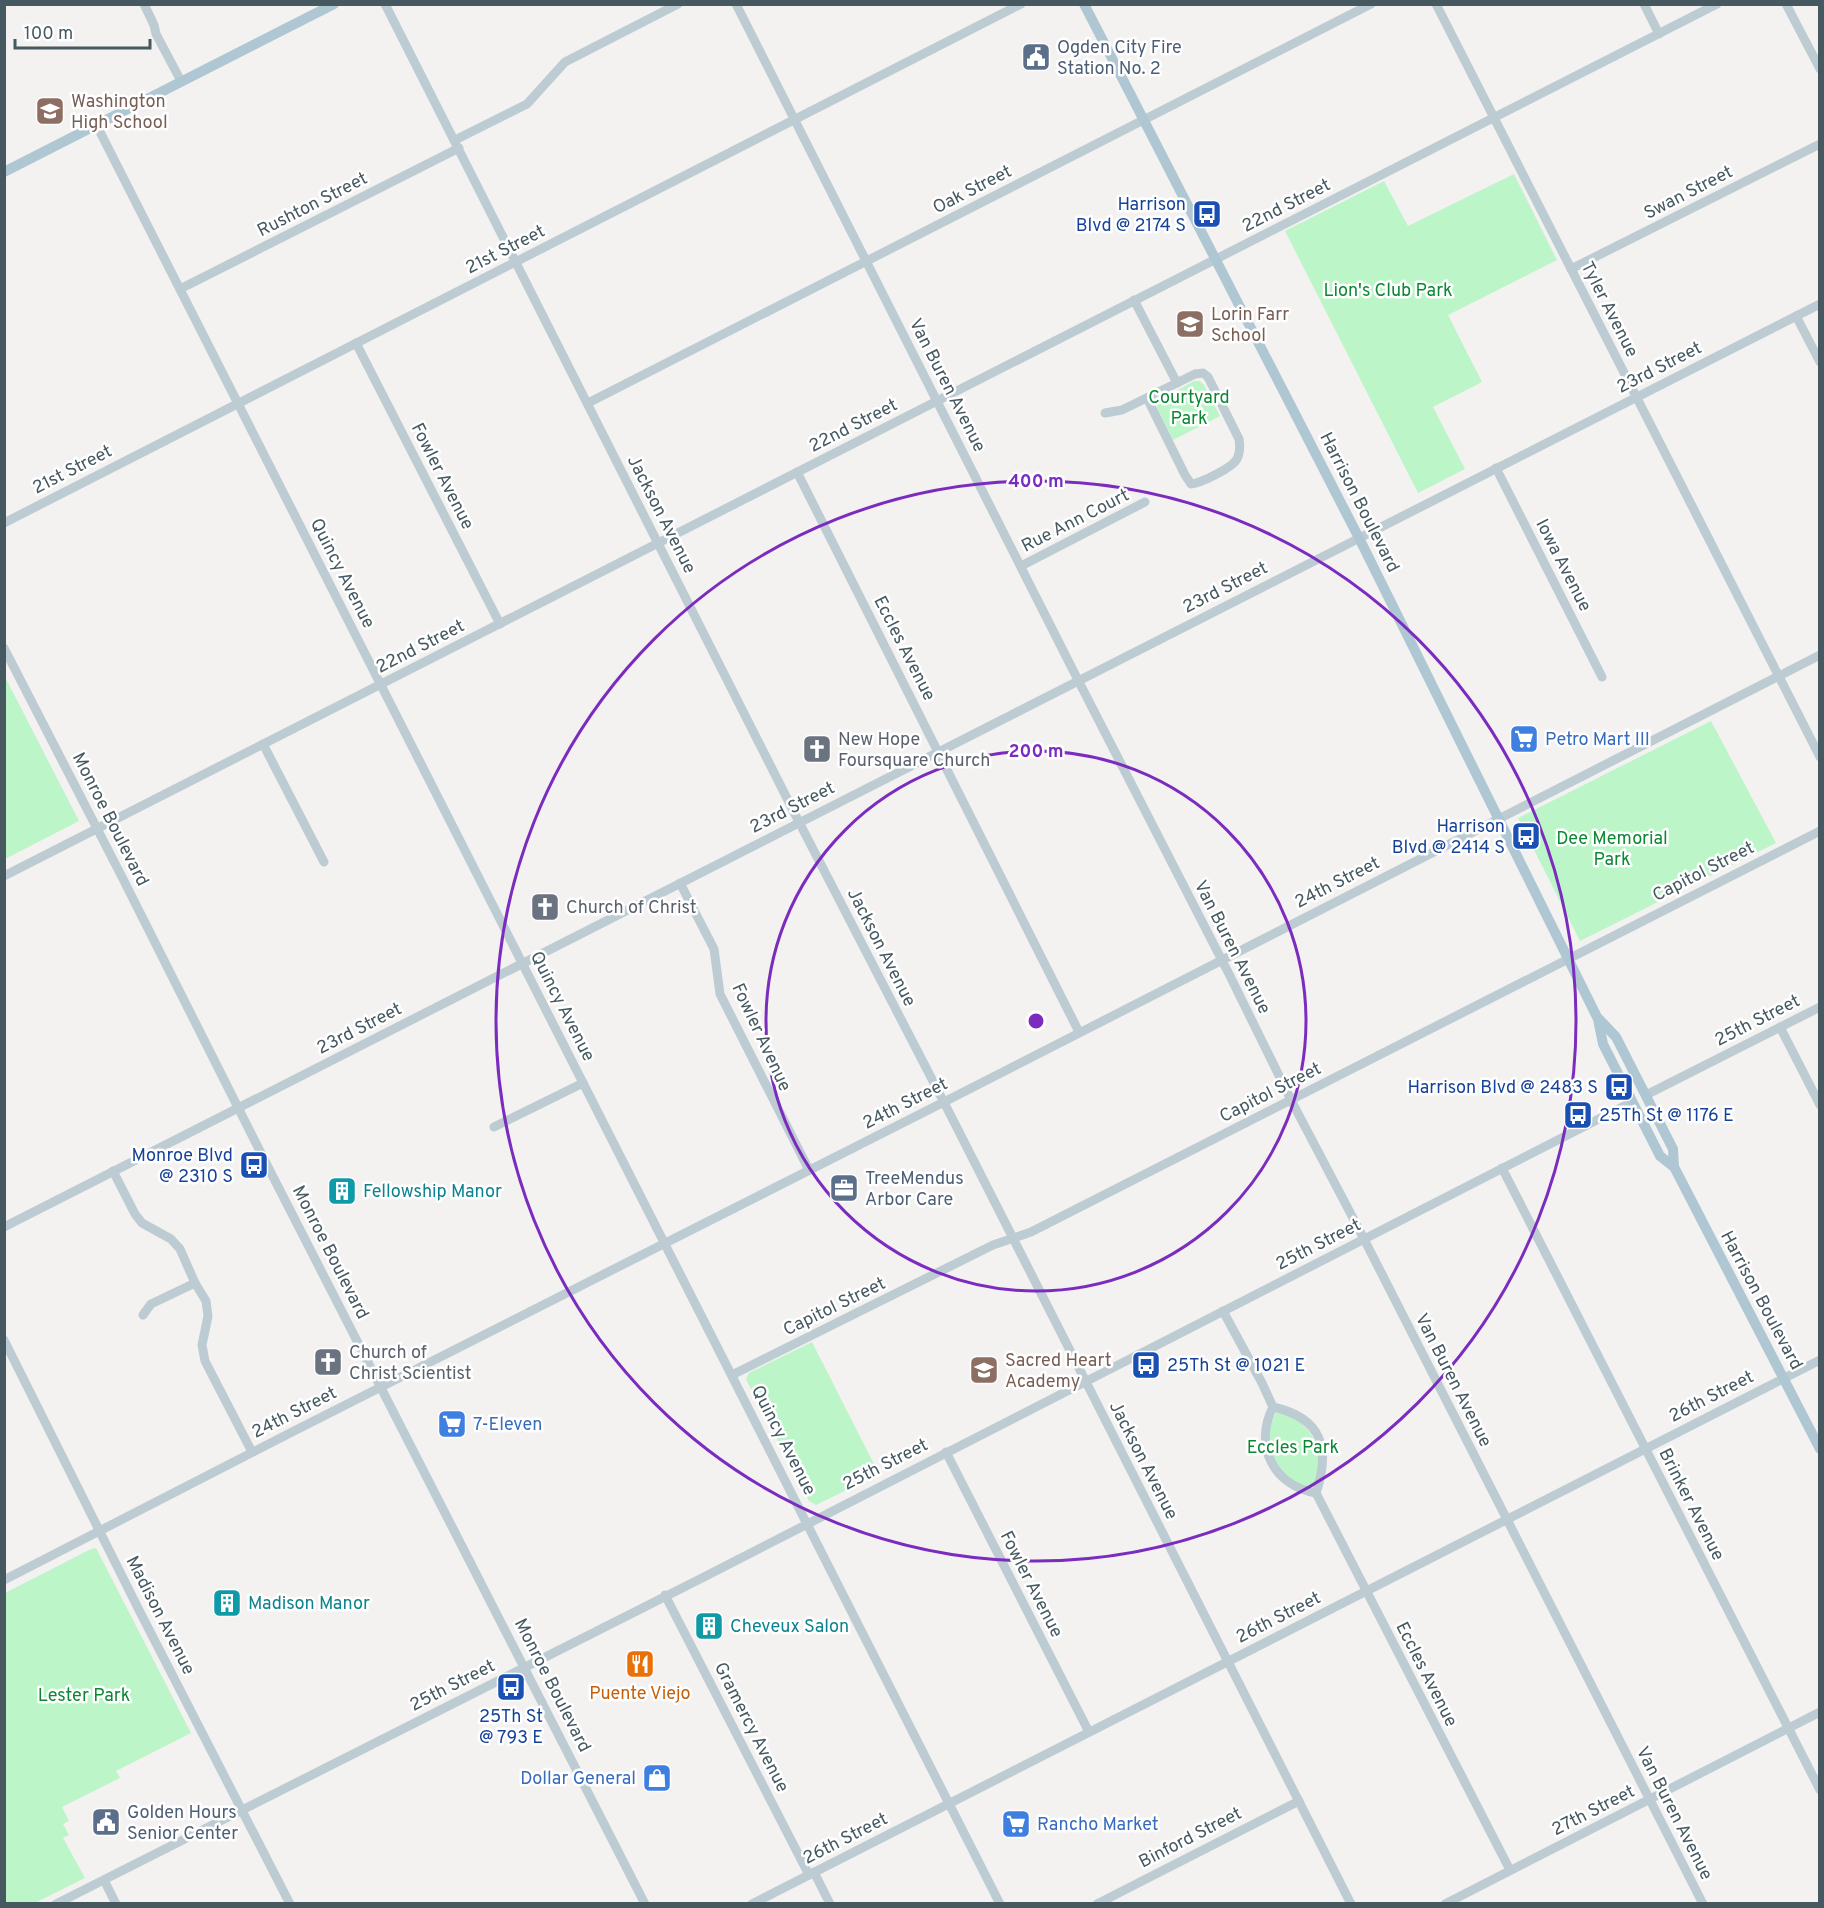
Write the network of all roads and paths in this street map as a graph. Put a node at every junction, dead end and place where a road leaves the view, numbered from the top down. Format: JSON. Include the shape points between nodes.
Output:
{"nodes":[{"id":1,"x":144,"y":4,"type":"edge"},
{"id":2,"x":334,"y":4,"type":"edge"},
{"id":3,"x":385,"y":4,"type":"edge"},
{"id":4,"x":678,"y":4,"type":"edge"},
{"id":5,"x":736,"y":4,"type":"edge"},
{"id":6,"x":1021,"y":4,"type":"edge"},
{"id":7,"x":1084,"y":4,"type":"edge"},
{"id":8,"x":1371,"y":4,"type":"edge"},
{"id":9,"x":1436,"y":4,"type":"edge"},
{"id":10,"x":1644,"y":4,"type":"edge"},
{"id":11,"x":1717,"y":4,"type":"edge"},
{"id":12,"x":1786,"y":4,"type":"edge"},
{"id":13,"x":1659,"y":34,"type":"junction"},
{"id":14,"x":1820,"y":69,"type":"edge"},
{"id":15,"x":181,"y":81,"type":"junction"},
{"id":16,"x":1494,"y":118,"type":"junction"},
{"id":17,"x":1143,"y":120,"type":"junction"},
{"id":18,"x":794,"y":121,"type":"junction"},
{"id":19,"x":96,"y":124,"type":"junction"},
{"id":20,"x":457,"y":144,"type":"junction"},
{"id":21,"x":1820,"y":144,"type":"edge"},
{"id":22,"x":4,"y":171,"type":"edge"},
{"id":23,"x":1216,"y":258,"type":"junction"},
{"id":24,"x":866,"y":261,"type":"junction"},
{"id":25,"x":516,"y":262,"type":"junction"},
{"id":26,"x":1571,"y":269,"type":"junction"},
{"id":27,"x":180,"y":289,"type":"junction"},
{"id":28,"x":1134,"y":300,"type":"junction"},
{"id":29,"x":1820,"y":304,"type":"edge"},
{"id":30,"x":1796,"y":316,"type":"junction"},
{"id":31,"x":356,"y":343,"type":"junction"},
{"id":32,"x":1820,"y":362,"type":"edge"},
{"id":33,"x":1177,"y":383,"type":"junction"},
{"id":34,"x":1636,"y":397,"type":"junction"},
{"id":35,"x":1147,"y":399,"type":"junction"},
{"id":36,"x":937,"y":401,"type":"junction"},
{"id":37,"x":238,"y":403,"type":"junction"},
{"id":38,"x":588,"y":403,"type":"junction"},
{"id":39,"x":1105,"y":413,"type":"dead end"},
{"id":40,"x":1496,"y":468,"type":"junction"},
{"id":41,"x":797,"y":472,"type":"junction"},
{"id":42,"x":1145,"y":502,"type":"dead end"},
{"id":43,"x":4,"y":523,"type":"edge"},
{"id":44,"x":1359,"y":538,"type":"junction"},
{"id":45,"x":658,"y":542,"type":"junction"},
{"id":46,"x":1021,"y":566,"type":"junction"},
{"id":47,"x":500,"y":624,"type":"junction"},
{"id":48,"x":4,"y":648,"type":"edge"},
{"id":49,"x":1820,"y":655,"type":"edge"},
{"id":50,"x":1778,"y":676,"type":"junction"},
{"id":51,"x":1602,"y":677,"type":"dead end"},
{"id":52,"x":1078,"y":680,"type":"junction"},
{"id":53,"x":381,"y":684,"type":"junction"},
{"id":54,"x":263,"y":744,"type":"junction"},
{"id":55,"x":939,"y":752,"type":"junction"},
{"id":56,"x":1820,"y":757,"type":"edge"},
{"id":57,"x":1498,"y":818,"type":"junction"},
{"id":58,"x":799,"y":822,"type":"junction"},
{"id":59,"x":97,"y":828,"type":"junction"},
{"id":60,"x":1820,"y":831,"type":"edge"},
{"id":61,"x":324,"y":862,"type":"dead end"},
{"id":62,"x":4,"y":876,"type":"edge"},
{"id":63,"x":680,"y":883,"type":"junction"},
{"id":64,"x":1568,"y":958,"type":"junction"},
{"id":65,"x":1222,"y":959,"type":"junction"},
{"id":66,"x":523,"y":963,"type":"junction"},
{"id":67,"x":1820,"y":1007,"type":"edge"},
{"id":68,"x":1598,"y":1019,"type":"junction"},
{"id":69,"x":1780,"y":1027,"type":"junction"},
{"id":70,"x":1079,"y":1032,"type":"junction"},
{"id":71,"x":583,"y":1083,"type":"junction"},
{"id":72,"x":1646,"y":1095,"type":"junction"},
{"id":73,"x":1291,"y":1100,"type":"junction"},
{"id":74,"x":944,"y":1102,"type":"junction"},
{"id":75,"x":1632,"y":1102,"type":"junction"},
{"id":76,"x":1820,"y":1105,"type":"edge"},
{"id":77,"x":238,"y":1108,"type":"junction"},
{"id":78,"x":494,"y":1128,"type":"dead end"},
{"id":79,"x":1674,"y":1167,"type":"junction"},
{"id":80,"x":1502,"y":1168,"type":"junction"},
{"id":81,"x":809,"y":1170,"type":"junction"},
{"id":82,"x":113,"y":1171,"type":"junction"},
{"id":83,"x":4,"y":1227,"type":"edge"},
{"id":84,"x":1013,"y":1237,"type":"junction"},
{"id":85,"x":1364,"y":1239,"type":"junction"},
{"id":86,"x":665,"y":1242,"type":"junction"},
{"id":87,"x":195,"y":1283,"type":"junction"},
{"id":88,"x":1223,"y":1311,"type":"junction"},
{"id":89,"x":143,"y":1315,"type":"dead end"},
{"id":90,"x":4,"y":1340,"type":"edge"},
{"id":91,"x":1820,"y":1360,"type":"edge"},
{"id":92,"x":732,"y":1375,"type":"junction"},
{"id":93,"x":1784,"y":1377,"type":"junction"},
{"id":94,"x":1086,"y":1381,"type":"junction"},
{"id":95,"x":381,"y":1386,"type":"junction"},
{"id":96,"x":1273,"y":1407,"type":"junction"},
{"id":97,"x":1645,"y":1448,"type":"junction"},
{"id":98,"x":1820,"y":1449,"type":"edge"},
{"id":99,"x":252,"y":1452,"type":"junction"},
{"id":100,"x":946,"y":1452,"type":"junction"},
{"id":101,"x":1316,"y":1493,"type":"junction"},
{"id":102,"x":1507,"y":1519,"type":"junction"},
{"id":103,"x":807,"y":1523,"type":"junction"},
{"id":104,"x":100,"y":1532,"type":"junction"},
{"id":105,"x":4,"y":1580,"type":"edge"},
{"id":106,"x":1366,"y":1591,"type":"junction"},
{"id":107,"x":665,"y":1595,"type":"junction"},
{"id":108,"x":1227,"y":1662,"type":"junction"},
{"id":109,"x":525,"y":1667,"type":"junction"},
{"id":110,"x":1820,"y":1712,"type":"edge"},
{"id":111,"x":1788,"y":1728,"type":"junction"},
{"id":112,"x":1089,"y":1732,"type":"junction"},
{"id":113,"x":1820,"y":1790,"type":"edge"},
{"id":114,"x":1650,"y":1799,"type":"junction"},
{"id":115,"x":1299,"y":1801,"type":"junction"},
{"id":116,"x":949,"y":1803,"type":"junction"},
{"id":117,"x":241,"y":1811,"type":"junction"},
{"id":118,"x":1510,"y":1870,"type":"junction"},
{"id":119,"x":811,"y":1873,"type":"junction"},
{"id":120,"x":104,"y":1880,"type":"junction"},
{"id":121,"x":56,"y":1904,"type":"edge"},
{"id":122,"x":116,"y":1904,"type":"edge"},
{"id":123,"x":290,"y":1904,"type":"edge"},
{"id":124,"x":645,"y":1904,"type":"edge"},
{"id":125,"x":752,"y":1904,"type":"edge"},
{"id":126,"x":830,"y":1904,"type":"edge"},
{"id":127,"x":1000,"y":1904,"type":"edge"},
{"id":128,"x":1097,"y":1904,"type":"edge"},
{"id":129,"x":1351,"y":1904,"type":"edge"},
{"id":130,"x":1445,"y":1904,"type":"edge"},
{"id":131,"x":1703,"y":1904,"type":"edge"}],
"edges":[{"from":1,"to":15,"type":"street"},
{"from":2,"to":15,"type":"main road"},
{"from":3,"to":20,"type":"street","name":"Jackson Avenue"},
{"from":4,"to":20,"type":"street","name":"Rushton Street","via":[[565,62],[527,104]]},
{"from":5,"to":18,"type":"street","name":"Van Buren Avenue"},
{"from":6,"to":18,"type":"street","name":"21st Street"},
{"from":7,"to":17,"type":"main road","name":"Harrison Boulevard"},
{"from":8,"to":17,"type":"street","name":"Oak Street"},
{"from":9,"to":16,"type":"street","name":"Tyler Avenue"},
{"from":10,"to":13,"type":"street"},
{"from":11,"to":13,"type":"street","name":"22nd Street"},
{"from":12,"to":14,"type":"street"},
{"from":13,"to":16,"type":"street","name":"22nd Street"},
{"from":15,"to":19,"type":"main road"},
{"from":16,"to":23,"type":"street","name":"22nd Street"},
{"from":16,"to":26,"type":"street","name":"Tyler Avenue"},
{"from":17,"to":23,"type":"main road","name":"Harrison Boulevard"},
{"from":17,"to":24,"type":"street","name":"Oak Street"},
{"from":18,"to":24,"type":"street","name":"Van Buren Avenue"},
{"from":18,"to":25,"type":"street","name":"21st Street"},
{"from":19,"to":22,"type":"main road"},
{"from":19,"to":27,"type":"street","name":"Quincy Avenue"},
{"from":20,"to":25,"type":"street","name":"Jackson Avenue"},
{"from":20,"to":27,"type":"street","name":"Rushton Street"},
{"from":21,"to":26,"type":"street","name":"Swan Street"},
{"from":23,"to":28,"type":"street","name":"22nd Street"},
{"from":23,"to":44,"type":"main road","name":"Harrison Boulevard"},
{"from":24,"to":36,"type":"street","name":"Van Buren Avenue"},
{"from":24,"to":38,"type":"street","name":"Oak Street"},
{"from":25,"to":31,"type":"street","name":"21st Street"},
{"from":25,"to":38,"type":"street","name":"Jackson Avenue"},
{"from":26,"to":34,"type":"street","name":"Tyler Avenue"},
{"from":27,"to":37,"type":"street","name":"Quincy Avenue"},
{"from":28,"to":33,"type":"street"},
{"from":28,"to":36,"type":"street","name":"22nd Street"},
{"from":29,"to":30,"type":"street","name":"23rd Street"},
{"from":30,"to":32,"type":"street"},
{"from":30,"to":34,"type":"street","name":"23rd Street"},
{"from":31,"to":37,"type":"street","name":"21st Street"},
{"from":31,"to":47,"type":"street","name":"Fowler Avenue"},
{"from":33,"to":35,"type":"street"},
{"from":33,"to":35,"type":"street","via":[[1195,374],[1206,375],[1239,440],[1237,459],[1199,483],[1191,484],[1185,476]]},
{"from":34,"to":40,"type":"street","name":"23rd Street"},
{"from":34,"to":50,"type":"street","name":"Tyler Avenue"},
{"from":35,"to":39,"type":"street","via":[[1122,411]]},
{"from":36,"to":41,"type":"street","name":"22nd Street"},
{"from":36,"to":46,"type":"street","name":"Van Buren Avenue"},
{"from":37,"to":43,"type":"street","name":"21st Street"},
{"from":37,"to":53,"type":"street","name":"Quincy Avenue"},
{"from":38,"to":45,"type":"street","name":"Jackson Avenue"},
{"from":40,"to":44,"type":"street","name":"23rd Street"},
{"from":40,"to":51,"type":"street","name":"Iowa Avenue"},
{"from":41,"to":45,"type":"street","name":"22nd Street"},
{"from":41,"to":55,"type":"street","name":"Eccles Avenue"},
{"from":42,"to":46,"type":"street","name":"Rue Ann Court"},
{"from":44,"to":52,"type":"street","name":"23rd Street"},
{"from":44,"to":57,"type":"main road","name":"Harrison Boulevard"},
{"from":45,"to":47,"type":"street","name":"22nd Street"},
{"from":45,"to":58,"type":"street","name":"Jackson Avenue"},
{"from":46,"to":52,"type":"street","name":"Van Buren Avenue"},
{"from":47,"to":53,"type":"street","name":"22nd Street"},
{"from":48,"to":59,"type":"street","name":"Monroe Boulevard"},
{"from":49,"to":50,"type":"street","name":"24th Street"},
{"from":50,"to":56,"type":"street","name":"Tyler Avenue"},
{"from":50,"to":57,"type":"street","name":"24th Street"},
{"from":52,"to":55,"type":"street","name":"23rd Street"},
{"from":52,"to":65,"type":"street","name":"Van Buren Avenue"},
{"from":53,"to":54,"type":"street","name":"22nd Street"},
{"from":53,"to":66,"type":"street","name":"Quincy Avenue"},
{"from":54,"to":59,"type":"street","name":"22nd Street"},
{"from":54,"to":61,"type":"street"},
{"from":55,"to":58,"type":"street","name":"23rd Street"},
{"from":55,"to":70,"type":"street","name":"Eccles Avenue"},
{"from":57,"to":64,"type":"main road","name":"Harrison Boulevard"},
{"from":57,"to":65,"type":"street","name":"24th Street"},
{"from":58,"to":63,"type":"street","name":"23rd Street"},
{"from":58,"to":74,"type":"street","name":"Jackson Avenue"},
{"from":59,"to":62,"type":"street","name":"22nd Street"},
{"from":59,"to":77,"type":"street","name":"Monroe Boulevard"},
{"from":60,"to":64,"type":"street","name":"Capitol Street"},
{"from":63,"to":66,"type":"street","name":"23rd Street"},
{"from":63,"to":81,"type":"street","name":"Fowler Avenue","via":[[714,949],[720,994]]},
{"from":64,"to":68,"type":"main road","name":"Harrison Boulevard"},
{"from":64,"to":73,"type":"street","name":"Capitol Street"},
{"from":65,"to":70,"type":"street","name":"24th Street"},
{"from":65,"to":73,"type":"street","name":"Van Buren Avenue"},
{"from":66,"to":71,"type":"street","name":"Quincy Avenue"},
{"from":66,"to":77,"type":"street","name":"23rd Street"},
{"from":67,"to":69,"type":"street","name":"25th Street"},
{"from":68,"to":72,"type":"main road","name":"Harrison Boulevard","via":[[1634,1089]]},
{"from":68,"to":75,"type":"main road","name":"Harrison Boulevard","via":[[1603,1044]]},
{"from":69,"to":72,"type":"street","name":"25th Street"},
{"from":69,"to":76,"type":"street"},
{"from":70,"to":74,"type":"street","name":"24th Street"},
{"from":71,"to":78,"type":"street"},
{"from":71,"to":86,"type":"street","name":"Quincy Avenue"},
{"from":72,"to":79,"type":"main road","name":"Harrison Boulevard","via":[[1673,1149]]},
{"from":73,"to":84,"type":"street","name":"Capitol Street","via":[[1031,1232]]},
{"from":73,"to":85,"type":"street","name":"Van Buren Avenue"},
{"from":74,"to":81,"type":"street","name":"24th Street"},
{"from":74,"to":84,"type":"street","name":"Jackson Avenue"},
{"from":75,"to":79,"type":"main road","name":"Harrison Boulevard","via":[[1642,1108]]},
{"from":75,"to":80,"type":"street","name":"25th Street"},
{"from":77,"to":82,"type":"street","name":"23rd Street"},
{"from":77,"to":95,"type":"street","name":"Monroe Boulevard"},
{"from":79,"to":93,"type":"main road","name":"Harrison Boulevard"},
{"from":80,"to":85,"type":"street","name":"25th Street"},
{"from":80,"to":97,"type":"street","name":"Brinker Avenue"},
{"from":81,"to":86,"type":"street","name":"24th Street"},
{"from":82,"to":83,"type":"street","name":"23rd Street"},
{"from":82,"to":87,"type":"street","via":[[142,1223],[171,1239],[180,1249]]},
{"from":84,"to":92,"type":"street","name":"Capitol Street"},
{"from":84,"to":94,"type":"street","name":"Jackson Avenue"},
{"from":85,"to":88,"type":"street","name":"25th Street"},
{"from":85,"to":102,"type":"street","name":"Van Buren Avenue"},
{"from":86,"to":92,"type":"street","name":"Quincy Avenue"},
{"from":86,"to":95,"type":"street","name":"24th Street"},
{"from":87,"to":89,"type":"street","via":[[151,1304]]},
{"from":87,"to":99,"type":"street","via":[[206,1301],[208,1316],[202,1345],[205,1361]]},
{"from":88,"to":94,"type":"street","name":"25th Street"},
{"from":88,"to":96,"type":"street"},
{"from":90,"to":104,"type":"street","name":"Madison Avenue"},
{"from":91,"to":93,"type":"street","name":"26th Street"},
{"from":92,"to":103,"type":"street","name":"Quincy Avenue"},
{"from":93,"to":97,"type":"street","name":"26th Street"},
{"from":93,"to":98,"type":"main road","name":"Harrison Boulevard"},
{"from":94,"to":100,"type":"street","name":"25th Street"},
{"from":94,"to":108,"type":"street","name":"Jackson Avenue"},
{"from":95,"to":99,"type":"street","name":"24th Street"},
{"from":95,"to":109,"type":"street","name":"Monroe Boulevard"},
{"from":96,"to":101,"type":"street","via":[[1304,1419],[1321,1443],[1323,1463]]},
{"from":96,"to":101,"type":"street","via":[[1265,1436],[1268,1456],[1290,1484]]},
{"from":97,"to":102,"type":"street","name":"26th Street"},
{"from":97,"to":111,"type":"street","name":"Brinker Avenue"},
{"from":99,"to":104,"type":"street","name":"24th Street"},
{"from":100,"to":103,"type":"street","name":"25th Street"},
{"from":100,"to":112,"type":"street","name":"Fowler Avenue"},
{"from":101,"to":106,"type":"street","name":"Eccles Avenue"},
{"from":102,"to":106,"type":"street","name":"26th Street"},
{"from":102,"to":114,"type":"street","name":"Van Buren Avenue"},
{"from":103,"to":107,"type":"street","name":"25th Street"},
{"from":103,"to":116,"type":"street","name":"Quincy Avenue"},
{"from":104,"to":105,"type":"street","name":"24th Street"},
{"from":104,"to":117,"type":"street","name":"Madison Avenue"},
{"from":106,"to":108,"type":"street","name":"26th Street"},
{"from":106,"to":118,"type":"street","name":"Eccles Avenue"},
{"from":107,"to":109,"type":"street","name":"25th Street"},
{"from":107,"to":119,"type":"street","name":"Gramercy Avenue"},
{"from":108,"to":112,"type":"street","name":"26th Street"},
{"from":108,"to":115,"type":"street","name":"Jackson Avenue"},
{"from":109,"to":117,"type":"street","name":"25th Street"},
{"from":109,"to":124,"type":"street","name":"Monroe Boulevard"},
{"from":110,"to":111,"type":"street","name":"27th Street"},
{"from":111,"to":113,"type":"street","name":"Brinker Avenue"},
{"from":111,"to":114,"type":"street","name":"27th Street"},
{"from":112,"to":116,"type":"street","name":"26th Street"},
{"from":114,"to":118,"type":"street","name":"27th Street"},
{"from":114,"to":131,"type":"street","name":"Van Buren Avenue"},
{"from":115,"to":128,"type":"street","name":"Binford Street"},
{"from":115,"to":129,"type":"street","name":"Jackson Avenue"},
{"from":116,"to":119,"type":"street","name":"26th Street"},
{"from":116,"to":127,"type":"street","name":"Quincy Avenue"},
{"from":117,"to":120,"type":"street","name":"25th Street"},
{"from":117,"to":123,"type":"street","name":"Madison Avenue"},
{"from":118,"to":130,"type":"street","name":"27th Street"},
{"from":119,"to":125,"type":"street","name":"26th Street"},
{"from":119,"to":126,"type":"street","name":"Gramercy Avenue"},
{"from":120,"to":121,"type":"street","name":"25th Street"},
{"from":120,"to":122,"type":"street"}]}
